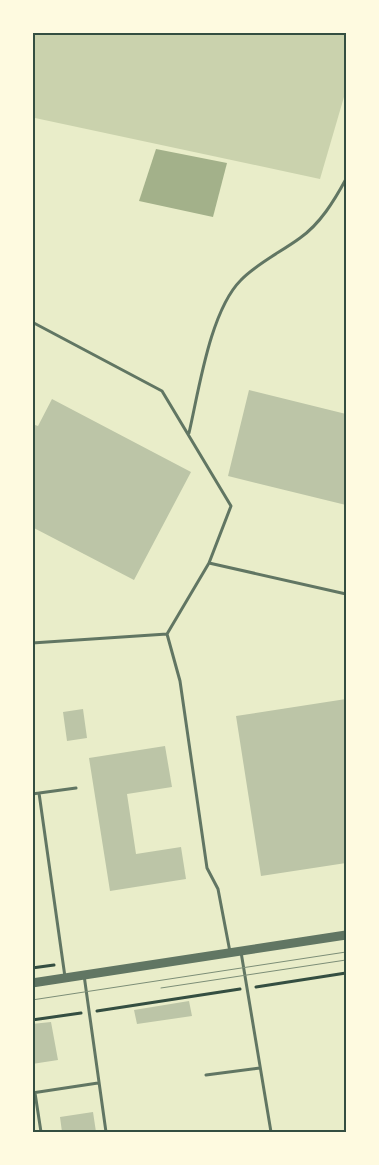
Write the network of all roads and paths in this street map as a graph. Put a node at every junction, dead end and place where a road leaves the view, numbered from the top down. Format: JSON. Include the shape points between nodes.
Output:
{"nodes":[{"id":1,"x":346,"y":179,"type":"edge"},
{"id":2,"x":32,"y":322,"type":"edge"},
{"id":3,"x":188,"y":434,"type":"junction"},
{"id":4,"x":209,"y":563,"type":"junction"},
{"id":5,"x":346,"y":594,"type":"edge"},
{"id":6,"x":167,"y":634,"type":"junction"},
{"id":7,"x":32,"y":643,"type":"edge"},
{"id":8,"x":76,"y":788,"type":"dead end"},
{"id":9,"x":39,"y":793,"type":"junction"},
{"id":10,"x":32,"y":794,"type":"edge"},
{"id":11,"x":346,"y":935,"type":"edge"},
{"id":12,"x":241,"y":951,"type":"junction"},
{"id":13,"x":230,"y":953,"type":"junction"},
{"id":14,"x":346,"y":973,"type":"edge"},
{"id":15,"x":84,"y":975,"type":"junction"},
{"id":16,"x":66,"y":978,"type":"junction"},
{"id":17,"x":32,"y":983,"type":"edge"},
{"id":18,"x":247,"y":988,"type":"junction"},
{"id":19,"x":90,"y":1012,"type":"junction"},
{"id":20,"x":32,"y":1020,"type":"edge"},
{"id":21,"x":260,"y":1068,"type":"junction"},
{"id":22,"x":206,"y":1076,"type":"dead end"},
{"id":23,"x":98,"y":1083,"type":"junction"},
{"id":24,"x":34,"y":1093,"type":"edge"},
{"id":25,"x":41,"y":1132,"type":"edge"},
{"id":26,"x":106,"y":1132,"type":"edge"},
{"id":27,"x":271,"y":1132,"type":"edge"}],
"edges":[{"from":1,"to":3,"type":"lane","via":[[314,225],[241,280],[223,305],[211,338]]},
{"from":2,"to":3,"type":"lane","via":[[162,391]]},
{"from":3,"to":4,"type":"lane","via":[[231,506]]},
{"from":4,"to":5,"type":"lane"},
{"from":4,"to":6,"type":"lane"},
{"from":6,"to":7,"type":"lane"},
{"from":6,"to":13,"type":"lane","via":[[180,680],[207,868],[218,889]]},
{"from":8,"to":9,"type":"lane"},
{"from":9,"to":10,"type":"lane"},
{"from":9,"to":16,"type":"lane"},
{"from":11,"to":12,"type":"street"},
{"from":12,"to":13,"type":"street"},
{"from":12,"to":18,"type":"lane"},
{"from":13,"to":15,"type":"street"},
{"from":14,"to":18,"type":"path"},
{"from":15,"to":16,"type":"street"},
{"from":15,"to":19,"type":"lane"},
{"from":16,"to":17,"type":"street"},
{"from":18,"to":19,"type":"path"},
{"from":18,"to":21,"type":"lane"},
{"from":19,"to":20,"type":"path"},
{"from":19,"to":23,"type":"lane"},
{"from":21,"to":22,"type":"lane"},
{"from":21,"to":27,"type":"lane"},
{"from":23,"to":24,"type":"lane"},
{"from":23,"to":26,"type":"lane"},
{"from":24,"to":25,"type":"lane"}]}
